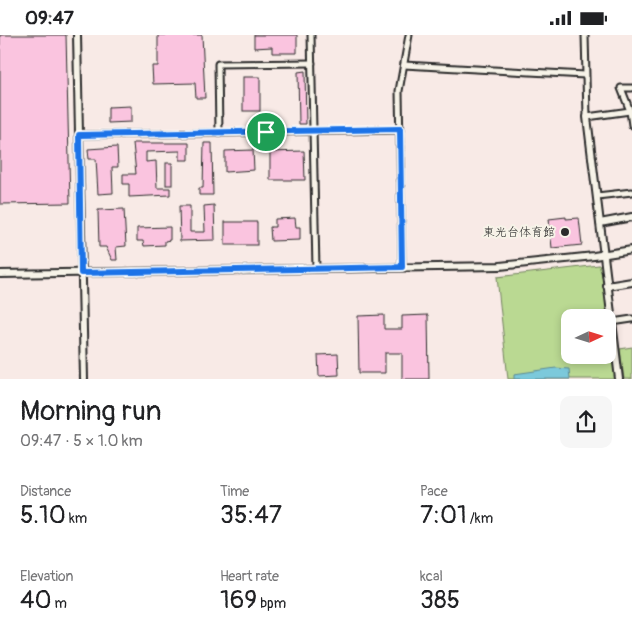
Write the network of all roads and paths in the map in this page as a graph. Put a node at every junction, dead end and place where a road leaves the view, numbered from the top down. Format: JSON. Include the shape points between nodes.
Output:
{"nodes":[{"id":1,"x":77,"y":35,"type":"edge"},
{"id":2,"x":311,"y":35,"type":"edge"},
{"id":3,"x":409,"y":35,"type":"edge"},
{"id":4,"x":585,"y":35,"type":"edge"},
{"id":5,"x":312,"y":63,"type":"junction"},
{"id":6,"x":404,"y":65,"type":"junction"},
{"id":7,"x":585,"y":75,"type":"junction"},
{"id":8,"x":632,"y":88,"type":"edge"},
{"id":9,"x":630,"y":111,"type":"junction"},
{"id":10,"x":587,"y":117,"type":"junction"},
{"id":11,"x":632,"y":125,"type":"edge"},
{"id":12,"x":400,"y":129,"type":"junction"},
{"id":13,"x":313,"y":131,"type":"junction"},
{"id":14,"x":219,"y":133,"type":"junction"},
{"id":15,"x":79,"y":135,"type":"junction"},
{"id":16,"x":632,"y":192,"type":"edge"},
{"id":17,"x":597,"y":196,"type":"junction"},
{"id":18,"x":632,"y":217,"type":"edge"},
{"id":19,"x":600,"y":223,"type":"junction"},
{"id":20,"x":632,"y":250,"type":"edge"},
{"id":21,"x":603,"y":255,"type":"junction"},
{"id":22,"x":402,"y":267,"type":"junction"},
{"id":23,"x":316,"y":269,"type":"junction"},
{"id":24,"x":81,"y":273,"type":"junction"},
{"id":25,"x":0,"y":275,"type":"edge"},
{"id":26,"x":632,"y":282,"type":"edge"},
{"id":27,"x":607,"y":286,"type":"junction"},
{"id":28,"x":610,"y":309,"type":"edge"},
{"id":29,"x":632,"y":319,"type":"edge"},
{"id":30,"x":616,"y":322,"type":"edge"},
{"id":31,"x":616,"y":355,"type":"edge"},
{"id":32,"x":84,"y":379,"type":"edge"},
{"id":33,"x":619,"y":379,"type":"edge"}],
"edges":[{"from":1,"to":15,"type":"street"},
{"from":2,"to":5,"type":"street"},
{"from":3,"to":6,"type":"street"},
{"from":4,"to":7,"type":"street"},
{"from":5,"to":13,"type":"street"},
{"from":5,"to":14,"type":"street","via":[[218,64]]},
{"from":6,"to":7,"type":"street"},
{"from":6,"to":12,"type":"street","via":[[399,91]]},
{"from":7,"to":10,"type":"street"},
{"from":8,"to":9,"type":"street","via":[[621,88]]},
{"from":9,"to":10,"type":"street"},
{"from":9,"to":11,"type":"street"},
{"from":10,"to":17,"type":"street"},
{"from":12,"to":13,"type":"street"},
{"from":12,"to":22,"type":"street"},
{"from":13,"to":14,"type":"street"},
{"from":13,"to":23,"type":"street"},
{"from":14,"to":15,"type":"street"},
{"from":15,"to":24,"type":"street"},
{"from":16,"to":17,"type":"street"},
{"from":17,"to":19,"type":"street"},
{"from":18,"to":19,"type":"street"},
{"from":19,"to":21,"type":"street"},
{"from":20,"to":21,"type":"street"},
{"from":21,"to":22,"type":"street","via":[[500,266]]},
{"from":21,"to":27,"type":"street"},
{"from":22,"to":23,"type":"street"},
{"from":23,"to":24,"type":"street"},
{"from":24,"to":25,"type":"street"},
{"from":24,"to":32,"type":"street"},
{"from":26,"to":27,"type":"street"},
{"from":27,"to":28,"type":"street"},
{"from":29,"to":30,"type":"street"},
{"from":31,"to":33,"type":"street"}]}
